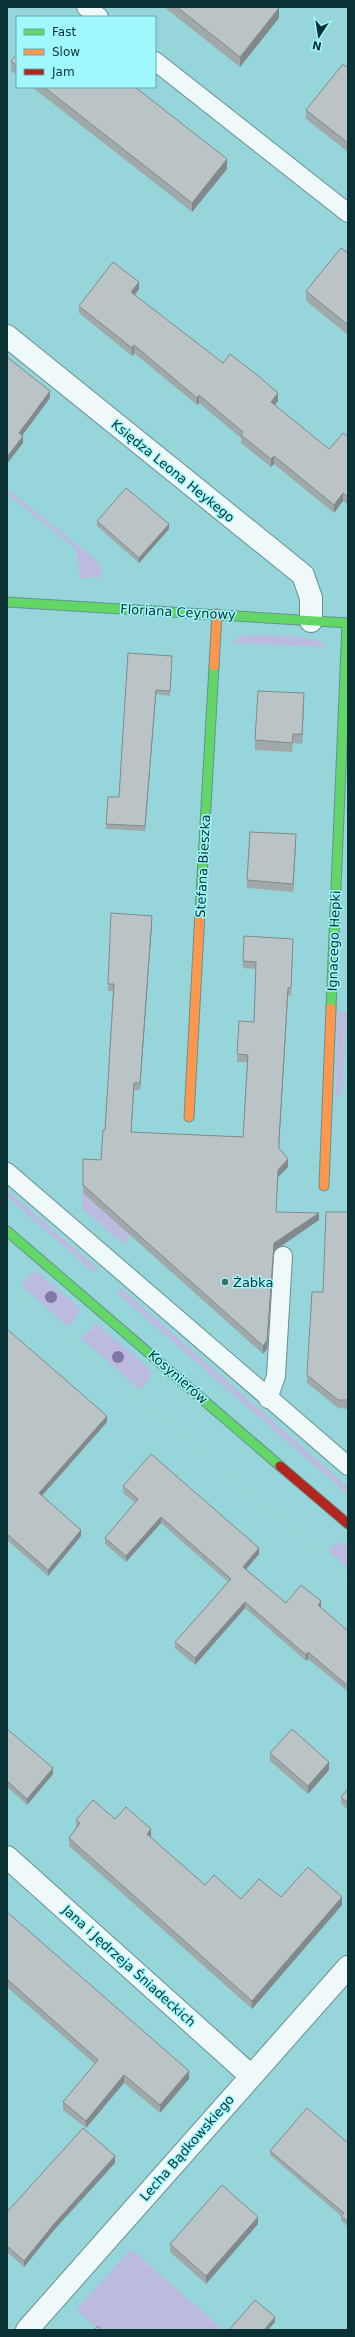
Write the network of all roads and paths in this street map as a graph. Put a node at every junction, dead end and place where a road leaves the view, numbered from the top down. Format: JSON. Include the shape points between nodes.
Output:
{"nodes":[{"id":1,"x":86,"y":7,"type":"edge"},
{"id":2,"x":98,"y":16,"type":"edge"},
{"id":3,"x":156,"y":62,"type":"edge"},
{"id":4,"x":348,"y":213,"type":"edge"},
{"id":5,"x":7,"y":336,"type":"edge"},
{"id":6,"x":7,"y":602,"type":"edge"},
{"id":7,"x":217,"y":614,"type":"junction"},
{"id":8,"x":311,"y":620,"type":"junction"},
{"id":9,"x":348,"y":623,"type":"edge"},
{"id":10,"x":189,"y":1117,"type":"dead end"},
{"id":11,"x":7,"y":1172,"type":"edge"},
{"id":12,"x":324,"y":1186,"type":"dead end"},
{"id":13,"x":7,"y":1230,"type":"edge"},
{"id":14,"x":283,"y":1256,"type":"dead end"},
{"id":15,"x":7,"y":1283,"type":"edge"},
{"id":16,"x":268,"y":1399,"type":"junction"},
{"id":17,"x":348,"y":1466,"type":"edge"},
{"id":18,"x":348,"y":1524,"type":"edge"},
{"id":19,"x":348,"y":1578,"type":"edge"},
{"id":20,"x":7,"y":1857,"type":"edge"},
{"id":21,"x":348,"y":1967,"type":"edge"},
{"id":22,"x":251,"y":2076,"type":"junction"},
{"id":23,"x":27,"y":2330,"type":"edge"}],
"edges":[{"from":1,"to":2,"type":"lane"},
{"from":3,"to":4,"type":"lane"},
{"from":5,"to":8,"type":"street","name":"Księdza Leona Heykego","via":[[303,575],[312,598]]},
{"from":6,"to":7,"type":"street","name":"Floriana Ceynowy"},
{"from":7,"to":8,"type":"street","name":"Floriana Ceynowy"},
{"from":7,"to":10,"type":"street","name":"Stefana Bieszka"},
{"from":8,"to":9,"type":"street","name":"Floriana Ceynowy"},
{"from":9,"to":12,"type":"street","name":"Ignacego Hepki"},
{"from":11,"to":16,"type":"lane"},
{"from":13,"to":18,"type":"street","name":"Kosynierów"},
{"from":14,"to":16,"type":"lane","via":[[276,1376]]},
{"from":15,"to":19,"type":"path"},
{"from":16,"to":17,"type":"lane"},
{"from":20,"to":22,"type":"street","name":"Jana i Jędrzeja Śniadeckich"},
{"from":21,"to":22,"type":"street","name":"Lecha Bądkowskiego"},
{"from":22,"to":23,"type":"street","name":"Lecha Bądkowskiego"}]}
